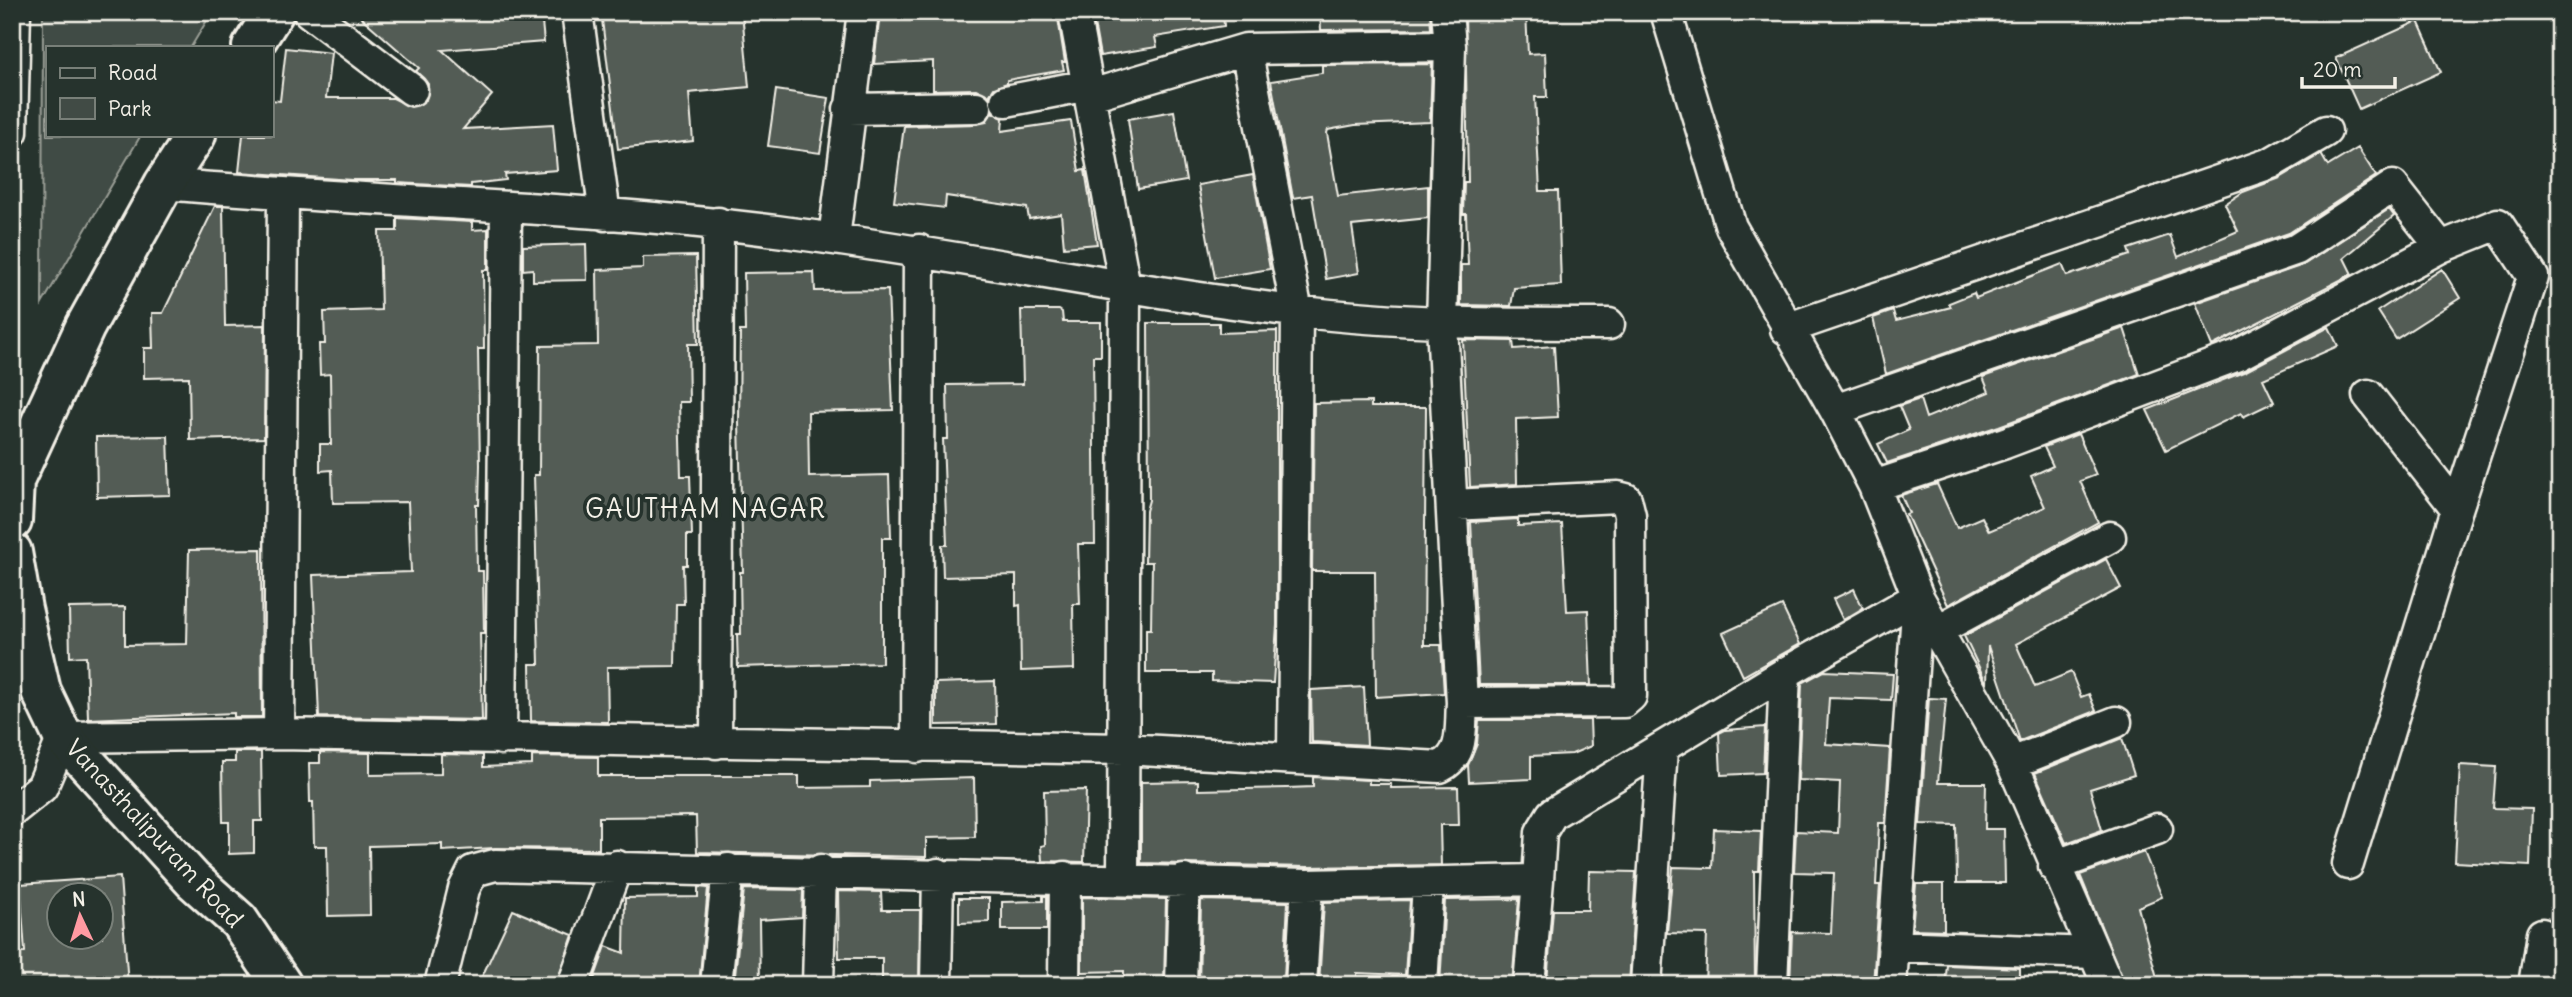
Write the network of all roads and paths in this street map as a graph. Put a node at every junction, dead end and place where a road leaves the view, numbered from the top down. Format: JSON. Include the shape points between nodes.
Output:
{"nodes":[{"id":1,"x":15,"y":12,"type":"edge"},
{"id":2,"x":274,"y":12,"type":"edge"},
{"id":3,"x":309,"y":12,"type":"edge"},
{"id":4,"x":577,"y":12,"type":"edge"},
{"id":5,"x":863,"y":12,"type":"edge"},
{"id":6,"x":1074,"y":12,"type":"edge"},
{"id":7,"x":1447,"y":12,"type":"edge"},
{"id":8,"x":1666,"y":12,"type":"edge"},
{"id":9,"x":253,"y":46,"type":"edge"},
{"id":10,"x":1450,"y":46,"type":"junction"},
{"id":11,"x":1246,"y":49,"type":"junction"},
{"id":12,"x":412,"y":90,"type":"dead end"},
{"id":13,"x":1090,"y":90,"type":"junction"},
{"id":14,"x":1006,"y":100,"type":"dead end"},
{"id":15,"x":976,"y":107,"type":"dead end"},
{"id":16,"x":849,"y":109,"type":"junction"},
{"id":17,"x":2326,"y":131,"type":"dead end"},
{"id":18,"x":12,"y":132,"type":"edge"},
{"id":19,"x":195,"y":136,"type":"edge"},
{"id":20,"x":164,"y":184,"type":"junction"},
{"id":21,"x":283,"y":195,"type":"junction"},
{"id":22,"x":506,"y":208,"type":"junction"},
{"id":23,"x":606,"y":215,"type":"junction"},
{"id":24,"x":718,"y":223,"type":"junction"},
{"id":25,"x":834,"y":238,"type":"junction"},
{"id":26,"x":2441,"y":247,"type":"junction"},
{"id":27,"x":919,"y":250,"type":"junction"},
{"id":28,"x":1125,"y":287,"type":"junction"},
{"id":29,"x":1297,"y":312,"type":"junction"},
{"id":30,"x":1442,"y":324,"type":"junction"},
{"id":31,"x":1609,"y":324,"type":"dead end"},
{"id":32,"x":1786,"y":329,"type":"junction"},
{"id":33,"x":2368,"y":395,"type":"dead end"},
{"id":34,"x":1835,"y":410,"type":"junction"},
{"id":35,"x":13,"y":466,"type":"edge"},
{"id":36,"x":1874,"y":486,"type":"junction"},
{"id":37,"x":1452,"y":505,"type":"junction"},
{"id":38,"x":2457,"y":509,"type":"junction"},
{"id":39,"x":12,"y":521,"type":"edge"},
{"id":40,"x":2110,"y":537,"type":"dead end"},
{"id":41,"x":12,"y":552,"type":"edge"},
{"id":42,"x":1918,"y":597,"type":"junction"},
{"id":43,"x":1938,"y":630,"type":"junction"},
{"id":44,"x":1784,"y":673,"type":"junction"},
{"id":45,"x":1462,"y":703,"type":"junction"},
{"id":46,"x":2116,"y":722,"type":"dead end"},
{"id":47,"x":279,"y":734,"type":"junction"},
{"id":48,"x":63,"y":737,"type":"junction"},
{"id":49,"x":500,"y":739,"type":"junction"},
{"id":50,"x":716,"y":743,"type":"junction"},
{"id":51,"x":917,"y":747,"type":"junction"},
{"id":52,"x":1124,"y":748,"type":"junction"},
{"id":53,"x":1662,"y":749,"type":"junction"},
{"id":54,"x":1293,"y":756,"type":"junction"},
{"id":55,"x":2012,"y":763,"type":"junction"},
{"id":56,"x":12,"y":811,"type":"edge"},
{"id":57,"x":2157,"y":829,"type":"dead end"},
{"id":58,"x":2348,"y":864,"type":"dead end"},
{"id":59,"x":617,"y":866,"type":"junction"},
{"id":60,"x":2054,"y":866,"type":"junction"},
{"id":61,"x":728,"y":869,"type":"junction"},
{"id":62,"x":821,"y":870,"type":"junction"},
{"id":63,"x":937,"y":874,"type":"junction"},
{"id":64,"x":1065,"y":877,"type":"junction"},
{"id":65,"x":1123,"y":879,"type":"junction"},
{"id":66,"x":1184,"y":880,"type":"junction"},
{"id":67,"x":1538,"y":880,"type":"junction"},
{"id":68,"x":1428,"y":884,"type":"junction"},
{"id":69,"x":1307,"y":885,"type":"junction"},
{"id":70,"x":2542,"y":934,"type":"dead end"},
{"id":71,"x":1893,"y":946,"type":"junction"},
{"id":72,"x":2093,"y":953,"type":"junction"},
{"id":73,"x":282,"y":985,"type":"edge"},
{"id":74,"x":440,"y":985,"type":"edge"},
{"id":75,"x":573,"y":985,"type":"edge"},
{"id":76,"x":716,"y":985,"type":"edge"},
{"id":77,"x":818,"y":985,"type":"edge"},
{"id":78,"x":936,"y":985,"type":"edge"},
{"id":79,"x":1064,"y":985,"type":"edge"},
{"id":80,"x":1181,"y":985,"type":"edge"},
{"id":81,"x":1301,"y":985,"type":"edge"},
{"id":82,"x":1422,"y":985,"type":"edge"},
{"id":83,"x":1529,"y":985,"type":"edge"},
{"id":84,"x":1646,"y":985,"type":"edge"},
{"id":85,"x":1772,"y":985,"type":"edge"},
{"id":86,"x":1891,"y":985,"type":"edge"},
{"id":87,"x":2108,"y":985,"type":"edge"},
{"id":88,"x":2533,"y":985,"type":"edge"}],
"edges":[{"from":1,"to":18,"type":"street"},
{"from":2,"to":9,"type":"street"},
{"from":3,"to":12,"type":"street"},
{"from":4,"to":23,"type":"street"},
{"from":5,"to":16,"type":"street"},
{"from":6,"to":13,"type":"street"},
{"from":7,"to":10,"type":"street"},
{"from":8,"to":32,"type":"street","via":[[1731,227]]},
{"from":10,"to":11,"type":"street"},
{"from":10,"to":30,"type":"street"},
{"from":11,"to":13,"type":"street"},
{"from":11,"to":29,"type":"street"},
{"from":13,"to":14,"type":"street"},
{"from":13,"to":28,"type":"street"},
{"from":15,"to":16,"type":"street"},
{"from":16,"to":25,"type":"street"},
{"from":17,"to":32,"type":"street","via":[[2271,163]]},
{"from":19,"to":20,"type":"street"},
{"from":20,"to":21,"type":"street"},
{"from":20,"to":35,"type":"street"},
{"from":21,"to":22,"type":"street"},
{"from":21,"to":47,"type":"street"},
{"from":22,"to":23,"type":"street"},
{"from":22,"to":49,"type":"street"},
{"from":23,"to":24,"type":"street"},
{"from":24,"to":25,"type":"street"},
{"from":24,"to":50,"type":"street"},
{"from":25,"to":27,"type":"street"},
{"from":26,"to":34,"type":"street","via":[[2393,186],[2297,249]]},
{"from":26,"to":36,"type":"street","via":[[2238,355],[2005,443]]},
{"from":26,"to":38,"type":"street","via":[[2498,224],[2533,277]]},
{"from":27,"to":28,"type":"street"},
{"from":27,"to":51,"type":"street"},
{"from":28,"to":29,"type":"street"},
{"from":28,"to":52,"type":"street"},
{"from":29,"to":30,"type":"street"},
{"from":29,"to":54,"type":"street"},
{"from":30,"to":31,"type":"street"},
{"from":30,"to":37,"type":"street"},
{"from":32,"to":34,"type":"street"},
{"from":33,"to":38,"type":"street"},
{"from":34,"to":36,"type":"street"},
{"from":35,"to":39,"type":"street"},
{"from":36,"to":42,"type":"street"},
{"from":37,"to":45,"type":"street"},
{"from":37,"to":45,"type":"street","via":[[1618,497],[1626,499],[1630,515],[1631,696],[1624,702]]},
{"from":38,"to":58,"type":"street"},
{"from":40,"to":43,"type":"street"},
{"from":41,"to":48,"type":"street","name":"Vanasthalipuram Road","via":[[41,691]]},
{"from":42,"to":43,"type":"street"},
{"from":42,"to":44,"type":"street"},
{"from":42,"to":71,"type":"street"},
{"from":43,"to":55,"type":"street"},
{"from":44,"to":53,"type":"street"},
{"from":44,"to":85,"type":"street"},
{"from":45,"to":54,"type":"street","via":[[1459,750],[1453,761],[1440,767]]},
{"from":46,"to":55,"type":"street"},
{"from":47,"to":48,"type":"street"},
{"from":47,"to":49,"type":"street"},
{"from":48,"to":56,"type":"street","via":[[42,787]]},
{"from":48,"to":73,"type":"street","name":"Vanasthalipuram Road","via":[[193,880],[239,921]]},
{"from":49,"to":50,"type":"street"},
{"from":50,"to":51,"type":"street"},
{"from":51,"to":52,"type":"street"},
{"from":52,"to":54,"type":"street"},
{"from":52,"to":65,"type":"street"},
{"from":53,"to":67,"type":"street","via":[[1552,814],[1541,832]]},
{"from":53,"to":84,"type":"street"},
{"from":55,"to":60,"type":"street"},
{"from":57,"to":60,"type":"street"},
{"from":59,"to":61,"type":"street"},
{"from":59,"to":74,"type":"street","via":[[495,864],[473,871],[464,888]]},
{"from":59,"to":75,"type":"street"},
{"from":60,"to":72,"type":"street"},
{"from":61,"to":62,"type":"street"},
{"from":61,"to":76,"type":"street"},
{"from":62,"to":63,"type":"street"},
{"from":62,"to":77,"type":"street"},
{"from":63,"to":64,"type":"street"},
{"from":63,"to":78,"type":"street"},
{"from":64,"to":65,"type":"street"},
{"from":64,"to":79,"type":"street"},
{"from":65,"to":66,"type":"street"},
{"from":66,"to":69,"type":"street"},
{"from":66,"to":80,"type":"street"},
{"from":67,"to":68,"type":"street"},
{"from":67,"to":83,"type":"street"},
{"from":68,"to":69,"type":"street"},
{"from":68,"to":82,"type":"street"},
{"from":69,"to":81,"type":"street"},
{"from":70,"to":88,"type":"street"},
{"from":71,"to":72,"type":"street"},
{"from":71,"to":86,"type":"street"},
{"from":72,"to":87,"type":"street"}]}
